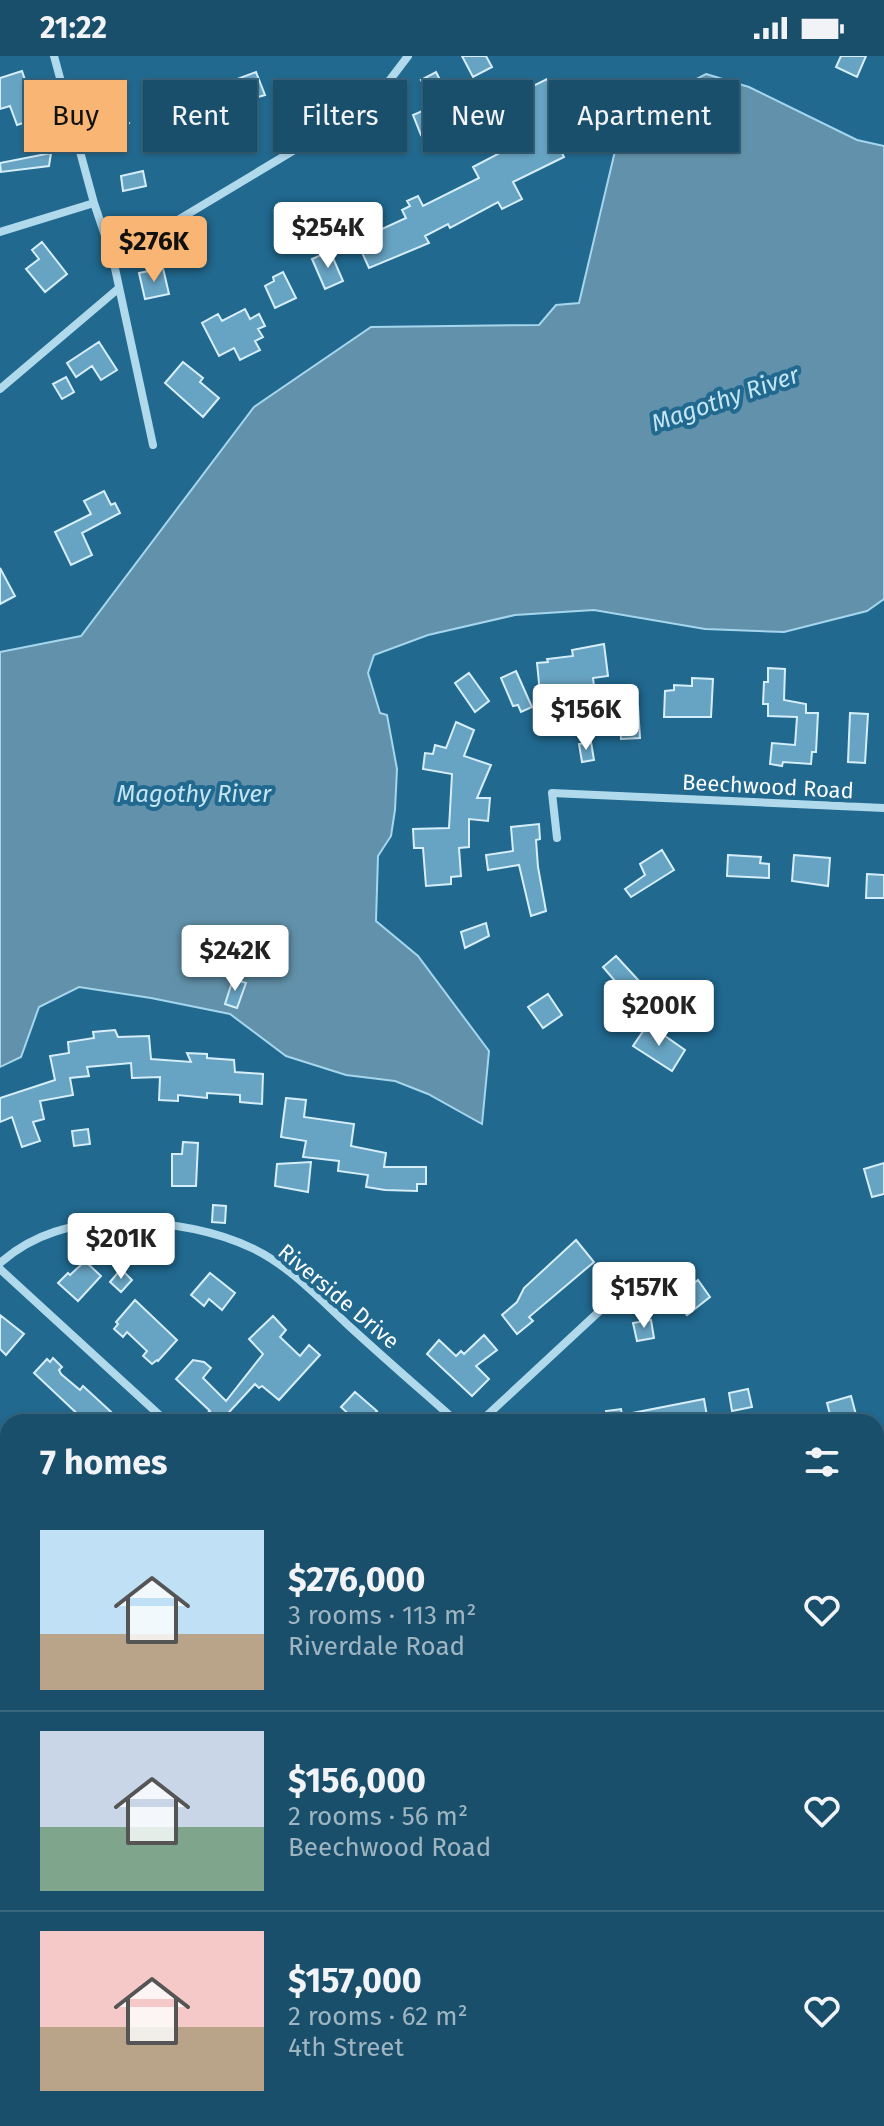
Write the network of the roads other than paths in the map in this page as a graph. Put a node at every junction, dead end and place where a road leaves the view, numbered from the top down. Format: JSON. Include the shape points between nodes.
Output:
{"nodes":[{"id":1,"x":54,"y":56,"type":"edge"},
{"id":2,"x":408,"y":56,"type":"edge"},
{"id":3,"x":94,"y":203,"type":"junction"},
{"id":4,"x":0,"y":232,"type":"edge"},
{"id":5,"x":113,"y":259,"type":"junction"},
{"id":6,"x":119,"y":288,"type":"junction"},
{"id":7,"x":0,"y":389,"type":"edge"},
{"id":8,"x":153,"y":445,"type":"dead end"},
{"id":9,"x":884,"y":808,"type":"edge"},
{"id":10,"x":557,"y":838,"type":"dead end"},
{"id":11,"x":0,"y":1263,"type":"edge"},
{"id":12,"x":0,"y":1269,"type":"edge"},
{"id":13,"x":619,"y":1293,"type":"dead end"},
{"id":14,"x":158,"y":1414,"type":"edge"},
{"id":15,"x":448,"y":1414,"type":"edge"},
{"id":16,"x":489,"y":1414,"type":"edge"}],
"edges":[{"from":1,"to":3,"type":"street"},
{"from":2,"to":5,"type":"street","via":[[356,113]]},
{"from":3,"to":4,"type":"street"},
{"from":3,"to":5,"type":"street"},
{"from":5,"to":6,"type":"street"},
{"from":6,"to":7,"type":"street"},
{"from":6,"to":8,"type":"street"},
{"from":9,"to":10,"type":"street","name":"Beechwood Road","via":[[552,793]]},
{"from":11,"to":15,"type":"street","name":"Riverside Drive","via":[[53,1230],[88,1223],[146,1222],[244,1245],[317,1295]]},
{"from":12,"to":14,"type":"street"},
{"from":13,"to":16,"type":"street"}]}
